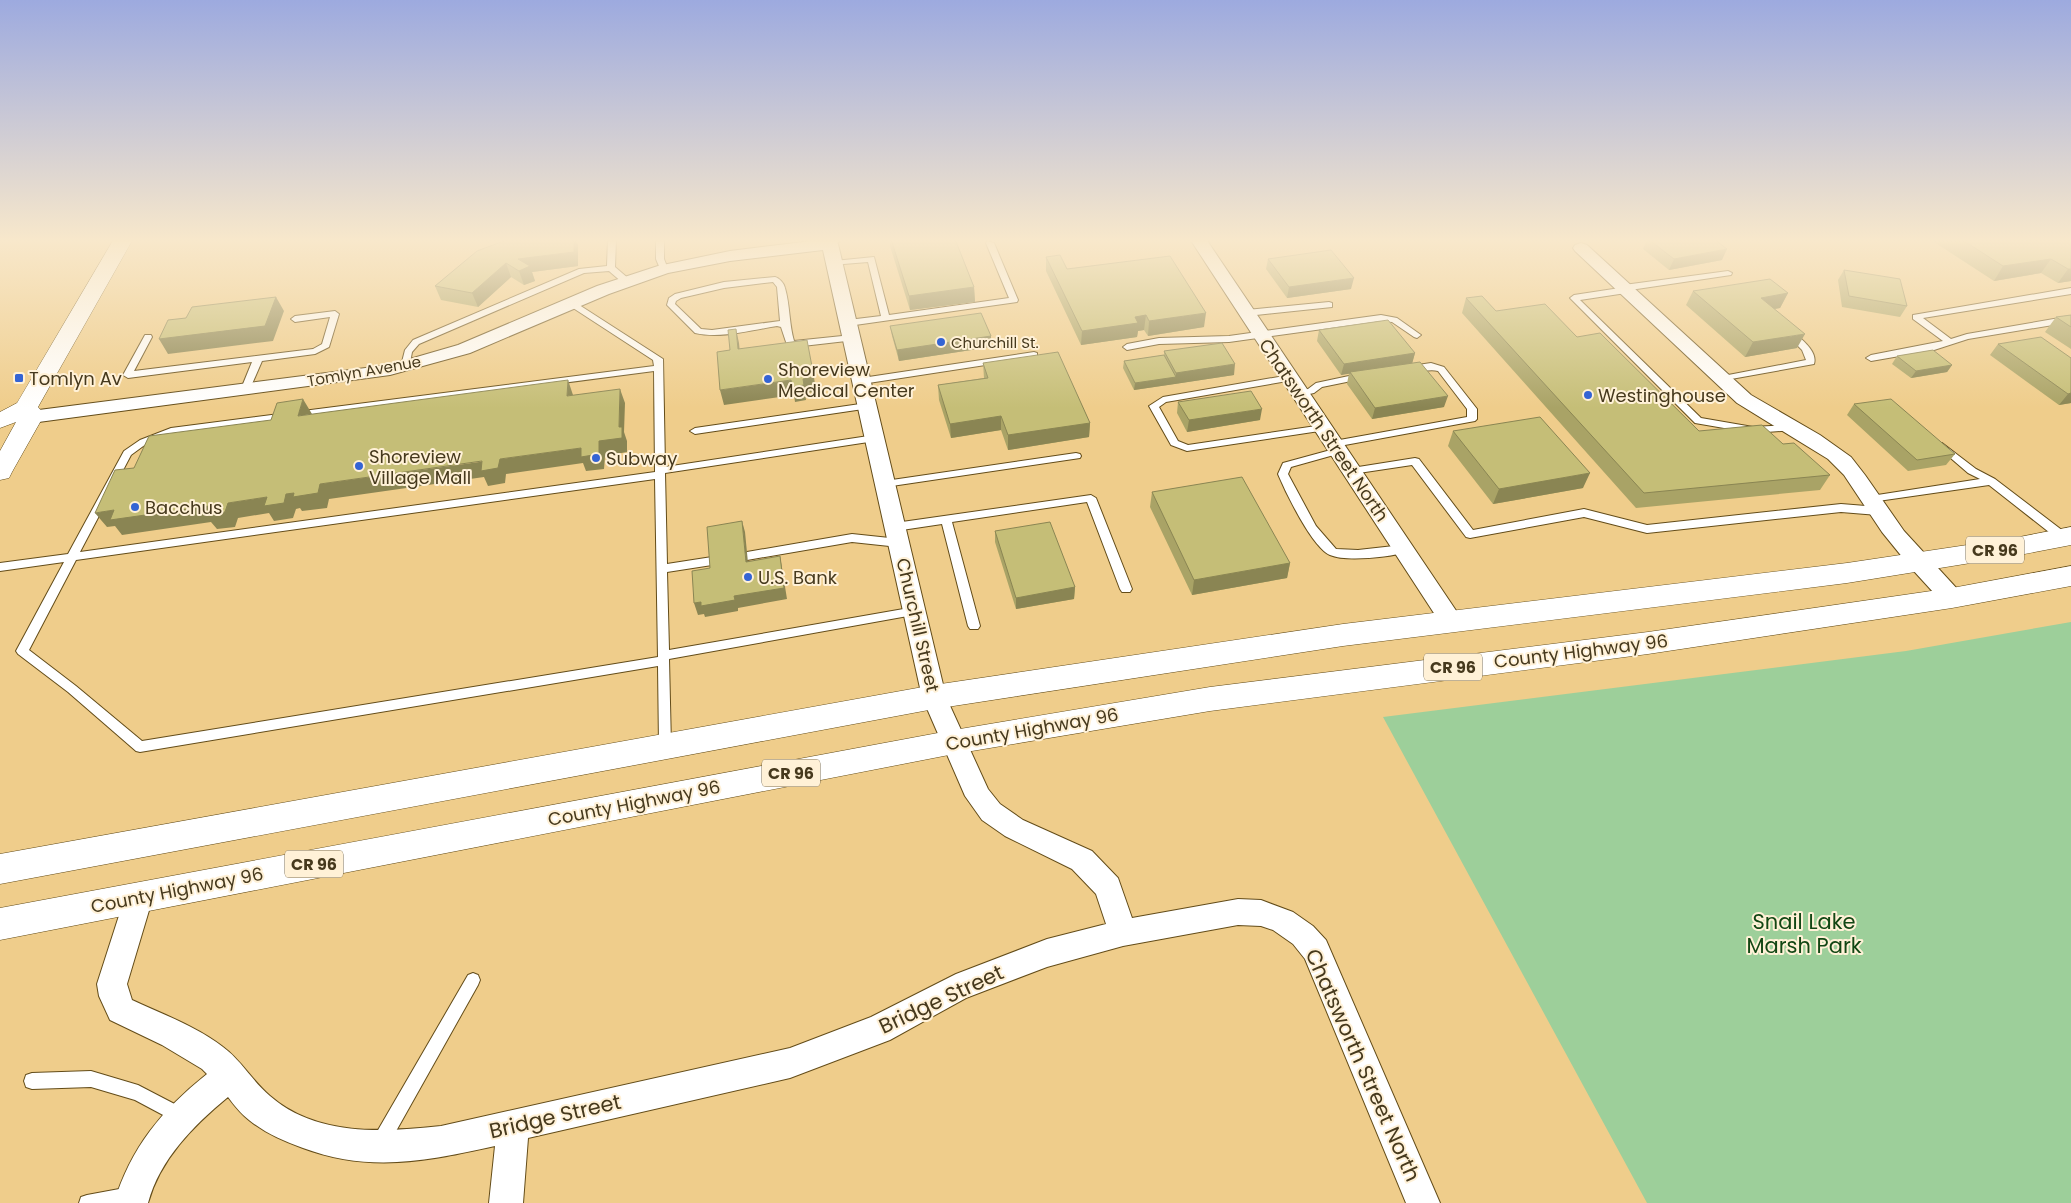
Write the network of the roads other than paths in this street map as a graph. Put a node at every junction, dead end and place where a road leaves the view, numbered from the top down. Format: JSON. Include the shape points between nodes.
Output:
{"nodes":[{"id":1,"x":93,"y":295,"type":"edge"},
{"id":2,"x":526,"y":295,"type":"edge"},
{"id":3,"x":593,"y":295,"type":"edge"},
{"id":4,"x":682,"y":295,"type":"edge"},
{"id":5,"x":781,"y":295,"type":"edge"},
{"id":6,"x":843,"y":295,"type":"edge"},
{"id":7,"x":880,"y":295,"type":"edge"},
{"id":8,"x":1012,"y":295,"type":"edge"},
{"id":9,"x":1235,"y":295,"type":"edge"},
{"id":10,"x":1590,"y":295,"type":"edge"},
{"id":11,"x":1632,"y":295,"type":"edge"},
{"id":12,"x":2046,"y":295,"type":"edge"},
{"id":13,"x":573,"y":304,"type":"junction"},
{"id":14,"x":1329,"y":305,"type":"dead end"},
{"id":15,"x":1246,"y":313,"type":"junction"},
{"id":16,"x":886,"y":318,"type":"junction"},
{"id":17,"x":295,"y":319,"type":"dead end"},
{"id":18,"x":2071,"y":319,"type":"edge"},
{"id":19,"x":1779,"y":324,"type":"edge"},
{"id":20,"x":785,"y":325,"type":"junction"},
{"id":21,"x":850,"y":331,"type":"junction"},
{"id":22,"x":1260,"y":333,"type":"junction"},
{"id":23,"x":1417,"y":335,"type":"dead end"},
{"id":24,"x":148,"y":337,"type":"dead end"},
{"id":25,"x":1950,"y":342,"type":"junction"},
{"id":26,"x":1127,"y":347,"type":"dead end"},
{"id":27,"x":1034,"y":356,"type":"edge"},
{"id":28,"x":1871,"y":358,"type":"dead end"},
{"id":29,"x":258,"y":359,"type":"junction"},
{"id":30,"x":406,"y":366,"type":"junction"},
{"id":31,"x":658,"y":368,"type":"junction"},
{"id":32,"x":1403,"y":370,"type":"edge"},
{"id":33,"x":1375,"y":374,"type":"edge"},
{"id":34,"x":1723,"y":379,"type":"junction"},
{"id":35,"x":862,"y":381,"type":"junction"},
{"id":36,"x":1295,"y":386,"type":"junction"},
{"id":37,"x":246,"y":389,"type":"junction"},
{"id":38,"x":867,"y":406,"type":"junction"},
{"id":39,"x":28,"y":412,"type":"junction"},
{"id":40,"x":0,"y":420,"type":"edge"},
{"id":41,"x":1791,"y":428,"type":"junction"},
{"id":42,"x":695,"y":431,"type":"dead end"},
{"id":43,"x":875,"y":438,"type":"junction"},
{"id":44,"x":1332,"y":441,"type":"junction"},
{"id":45,"x":1936,"y":441,"type":"edge"},
{"id":46,"x":1076,"y":456,"type":"dead end"},
{"id":47,"x":1352,"y":471,"type":"junction"},
{"id":48,"x":0,"y":472,"type":"edge"},
{"id":49,"x":660,"y":473,"type":"junction"},
{"id":50,"x":1991,"y":481,"type":"junction"},
{"id":51,"x":885,"y":484,"type":"junction"},
{"id":52,"x":1874,"y":505,"type":"junction"},
{"id":53,"x":946,"y":520,"type":"junction"},
{"id":54,"x":897,"y":535,"type":"junction"},
{"id":55,"x":2067,"y":536,"type":"edge"},
{"id":56,"x":1403,"y":550,"type":"junction"},
{"id":57,"x":747,"y":556,"type":"edge"},
{"id":58,"x":71,"y":557,"type":"junction"},
{"id":59,"x":712,"y":561,"type":"edge"},
{"id":60,"x":1918,"y":563,"type":"junction"},
{"id":61,"x":0,"y":567,"type":"edge"},
{"id":62,"x":662,"y":569,"type":"junction"},
{"id":63,"x":2071,"y":576,"type":"edge"},
{"id":64,"x":1126,"y":589,"type":"dead end"},
{"id":65,"x":1952,"y":598,"type":"junction"},
{"id":66,"x":915,"y":611,"type":"junction"},
{"id":67,"x":1451,"y":621,"type":"junction"},
{"id":68,"x":974,"y":626,"type":"dead end"},
{"id":69,"x":663,"y":658,"type":"junction"},
{"id":70,"x":934,"y":696,"type":"junction"},
{"id":71,"x":954,"y":742,"type":"junction"},
{"id":72,"x":665,"y":746,"type":"junction"},
{"id":73,"x":0,"y":869,"type":"edge"},
{"id":74,"x":139,"y":897,"type":"junction"},
{"id":75,"x":0,"y":924,"type":"edge"},
{"id":76,"x":1122,"y":932,"type":"junction"},
{"id":77,"x":473,"y":980,"type":"dead end"},
{"id":78,"x":229,"y":1076,"type":"junction"},
{"id":79,"x":32,"y":1081,"type":"dead end"},
{"id":80,"x":182,"y":1117,"type":"junction"},
{"id":81,"x":513,"y":1126,"type":"junction"},
{"id":82,"x":378,"y":1147,"type":"junction"},
{"id":83,"x":132,"y":1198,"type":"edge"},
{"id":84,"x":87,"y":1203,"type":"edge"},
{"id":85,"x":506,"y":1203,"type":"edge"},
{"id":86,"x":1424,"y":1203,"type":"edge"}],
"edges":[{"from":1,"to":39,"type":"main road"},
{"from":2,"to":30,"type":"lane","via":[[416,342],[407,353]]},
{"from":3,"to":13,"type":"street","name":"Tomlyn Avenue"},
{"from":4,"to":20,"type":"lane","via":[[672,300],[671,305],[698,331],[712,333],[776,323]]},
{"from":5,"to":20,"type":"lane"},
{"from":6,"to":21,"type":"street","name":"Churchill Street"},
{"from":7,"to":16,"type":"lane"},
{"from":8,"to":16,"type":"lane","via":[[1014,300]]},
{"from":9,"to":15,"type":"street","name":"Chatsworth Street North"},
{"from":10,"to":41,"type":"lane","via":[[1574,298],[1698,421],[1753,430]]},
{"from":11,"to":34,"type":"street"},
{"from":12,"to":25,"type":"lane","via":[[1916,317]]},
{"from":13,"to":30,"type":"street","name":"Tomlyn Avenue","via":[[464,349]]},
{"from":13,"to":31,"type":"lane","via":[[658,359]]},
{"from":14,"to":15,"type":"lane"},
{"from":15,"to":22,"type":"street","name":"Chatsworth Street North"},
{"from":16,"to":21,"type":"lane"},
{"from":17,"to":29,"type":"lane","via":[[335,314],[326,345],[315,351]]},
{"from":18,"to":25,"type":"lane"},
{"from":19,"to":34,"type":"lane","via":[[1805,347],[1812,362]]},
{"from":20,"to":21,"type":"lane","via":[[790,343],[794,344]]},
{"from":21,"to":35,"type":"street","name":"Churchill Street"},
{"from":22,"to":23,"type":"lane","via":[[1381,318],[1394,320]]},
{"from":22,"to":26,"type":"lane","via":[[1229,339],[1159,341]]},
{"from":22,"to":36,"type":"street","name":"Chatsworth Street North"},
{"from":24,"to":29,"type":"lane","via":[[128,375]]},
{"from":25,"to":28,"type":"lane"},
{"from":27,"to":35,"type":"lane"},
{"from":29,"to":37,"type":"lane"},
{"from":30,"to":37,"type":"street","name":"Tomlyn Avenue"},
{"from":31,"to":49,"type":"lane"},
{"from":31,"to":58,"type":"lane","via":[[171,431],[143,442],[127,453]]},
{"from":32,"to":44,"type":"lane","via":[[1431,366],[1441,369],[1472,409],[1472,419]]},
{"from":33,"to":36,"type":"lane","via":[[1319,385],[1311,391]]},
{"from":34,"to":41,"type":"street","via":[[1758,410]]},
{"from":35,"to":38,"type":"street","name":"Churchill Street"},
{"from":36,"to":44,"type":"street","name":"Chatsworth Street North"},
{"from":36,"to":44,"type":"lane","via":[[1163,400],[1154,406],[1174,443],[1187,448]]},
{"from":37,"to":39,"type":"street","name":"Tomlyn Avenue"},
{"from":38,"to":42,"type":"lane"},
{"from":38,"to":43,"type":"street","name":"Churchill Street"},
{"from":39,"to":40,"type":"main road"},
{"from":39,"to":48,"type":"main road"},
{"from":41,"to":52,"type":"street","via":[[1835,455],[1848,467]]},
{"from":43,"to":49,"type":"lane"},
{"from":43,"to":51,"type":"street","name":"Churchill Street"},
{"from":44,"to":47,"type":"street","name":"Chatsworth Street North"},
{"from":44,"to":56,"type":"lane","via":[[1287,465],[1283,474],[1321,542],[1333,552]]},
{"from":45,"to":50,"type":"lane","via":[[1972,471]]},
{"from":46,"to":51,"type":"lane"},
{"from":47,"to":52,"type":"lane","via":[[1415,462],[1470,534],[1584,514],[1647,529]]},
{"from":47,"to":56,"type":"street","name":"Chatsworth Street North"},
{"from":49,"to":58,"type":"lane"},
{"from":49,"to":62,"type":"lane"},
{"from":50,"to":52,"type":"lane"},
{"from":50,"to":55,"type":"lane"},
{"from":51,"to":54,"type":"street","name":"Churchill Street"},
{"from":52,"to":60,"type":"street"},
{"from":53,"to":54,"type":"lane"},
{"from":53,"to":64,"type":"lane","via":[[1091,498]]},
{"from":53,"to":68,"type":"lane"},
{"from":54,"to":57,"type":"lane","via":[[852,538]]},
{"from":54,"to":66,"type":"street","name":"Churchill Street"},
{"from":55,"to":60,"type":"main road","number":"CR 96"},
{"from":56,"to":67,"type":"street","name":"Chatsworth Street North"},
{"from":58,"to":61,"type":"lane"},
{"from":58,"to":69,"type":"lane","via":[[22,650],[140,747]]},
{"from":59,"to":62,"type":"lane"},
{"from":60,"to":65,"type":"street"},
{"from":60,"to":67,"type":"main road","number":"CR 96"},
{"from":62,"to":69,"type":"lane"},
{"from":63,"to":65,"type":"main road","name":"County Highway 96","number":"CR 96"},
{"from":65,"to":71,"type":"main road","name":"County Highway 96","number":"CR 96","via":[[1648,643],[1210,699]]},
{"from":66,"to":69,"type":"lane"},
{"from":66,"to":70,"type":"street","name":"Churchill Street"},
{"from":67,"to":70,"type":"main road","number":"CR 96"},
{"from":69,"to":72,"type":"lane"},
{"from":70,"to":71,"type":"street","name":"Churchill Street"},
{"from":70,"to":72,"type":"main road","number":"CR 96"},
{"from":71,"to":74,"type":"main road","name":"County Highway 96","number":"CR 96"},
{"from":71,"to":76,"type":"street","name":"Churchill Street","via":[[978,796],[991,812],[1014,828],[1082,860],[1108,887]]},
{"from":72,"to":73,"type":"main road","number":"CR 96"},
{"from":74,"to":75,"type":"main road","name":"County Highway 96","number":"CR 96"},
{"from":74,"to":78,"type":"street","name":"Bridge Street","via":[[112,984],[121,1010],[173,1034],[213,1058]]},
{"from":76,"to":81,"type":"street","name":"Bridge Street","via":[[1048,952],[965,984],[879,1029],[790,1063]]},
{"from":76,"to":86,"type":"street","name":"Chatsworth Street North","via":[[1238,912],[1261,914],[1283,921],[1303,935],[1316,950],[1326,972]]},
{"from":77,"to":82,"type":"lane"},
{"from":78,"to":80,"type":"street","via":[[193,1104]]},
{"from":78,"to":82,"type":"street","name":"Bridge Street","via":[[259,1108],[288,1127],[352,1146]]},
{"from":79,"to":80,"type":"lane","via":[[91,1078],[138,1093]]},
{"from":80,"to":83,"type":"street","via":[[147,1163]]},
{"from":81,"to":82,"type":"street","name":"Bridge Street","via":[[441,1142]]},
{"from":81,"to":85,"type":"street"},
{"from":83,"to":84,"type":"lane"}]}
